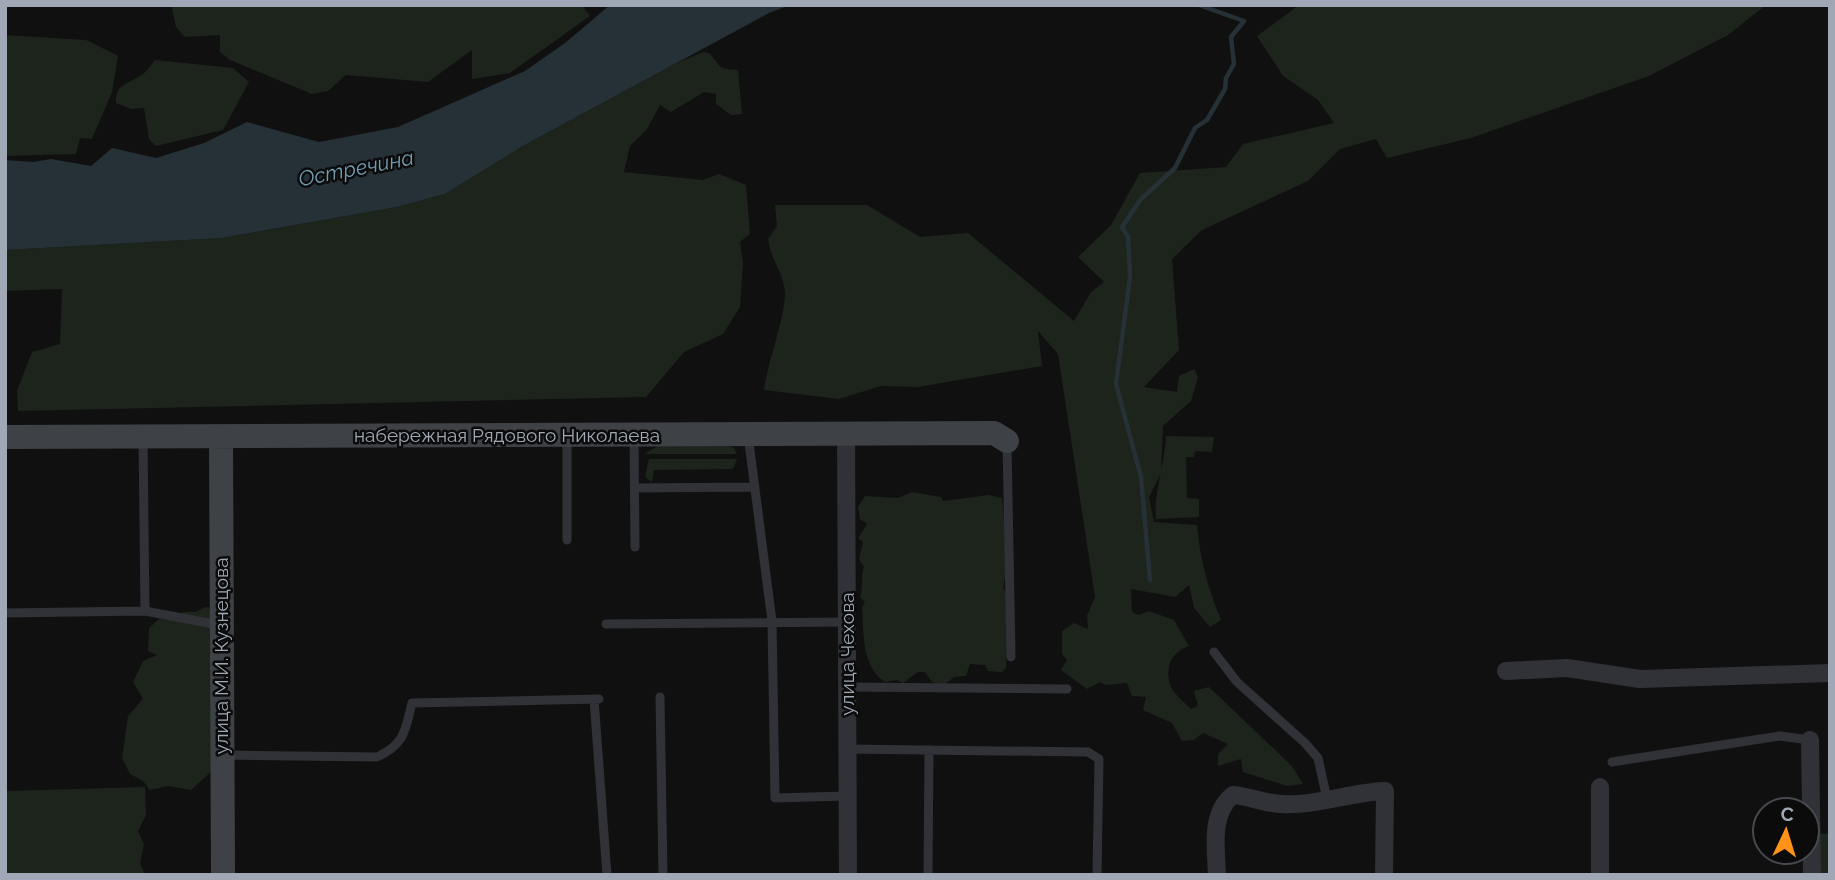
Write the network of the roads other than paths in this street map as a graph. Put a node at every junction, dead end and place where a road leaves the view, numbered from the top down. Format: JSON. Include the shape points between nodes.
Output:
{"nodes":[{"id":1,"x":748,"y":433,"type":"junction"},
{"id":2,"x":846,"y":433,"type":"junction"},
{"id":3,"x":567,"y":434,"type":"junction"},
{"id":4,"x":634,"y":434,"type":"junction"},
{"id":5,"x":5,"y":437,"type":"edge"},
{"id":6,"x":143,"y":437,"type":"junction"},
{"id":7,"x":221,"y":437,"type":"junction"},
{"id":8,"x":1007,"y":441,"type":"joint"},
{"id":9,"x":755,"y":486,"type":"junction"},
{"id":10,"x":635,"y":488,"type":"junction"},
{"id":11,"x":567,"y":540,"type":"dead end"},
{"id":12,"x":635,"y":547,"type":"dead end"},
{"id":13,"x":145,"y":611,"type":"junction"},
{"id":14,"x":5,"y":613,"type":"edge"},
{"id":15,"x":772,"y":621,"type":"junction"},
{"id":16,"x":847,"y":622,"type":"junction"},
{"id":17,"x":606,"y":624,"type":"dead end"},
{"id":18,"x":220,"y":625,"type":"junction"},
{"id":19,"x":1214,"y":652,"type":"dead end"},
{"id":20,"x":1011,"y":657,"type":"dead end"},
{"id":21,"x":1506,"y":671,"type":"dead end"},
{"id":22,"x":1830,"y":673,"type":"edge"},
{"id":23,"x":847,"y":687,"type":"junction"},
{"id":24,"x":1067,"y":689,"type":"dead end"},
{"id":25,"x":660,"y":697,"type":"dead end"},
{"id":26,"x":1810,"y":740,"type":"joint"},
{"id":27,"x":847,"y":749,"type":"junction"},
{"id":28,"x":929,"y":750,"type":"junction"},
{"id":29,"x":222,"y":755,"type":"junction"},
{"id":30,"x":1612,"y":762,"type":"dead end"},
{"id":31,"x":1600,"y":787,"type":"dead end"},
{"id":32,"x":847,"y":796,"type":"junction"},
{"id":33,"x":1327,"y":799,"type":"junction"},
{"id":34,"x":222,"y":875,"type":"edge"},
{"id":35,"x":607,"y":875,"type":"edge"},
{"id":36,"x":663,"y":875,"type":"edge"},
{"id":37,"x":848,"y":875,"type":"edge"},
{"id":38,"x":928,"y":875,"type":"edge"},
{"id":39,"x":1097,"y":875,"type":"edge"},
{"id":40,"x":1217,"y":875,"type":"edge"},
{"id":41,"x":1384,"y":875,"type":"edge"},
{"id":42,"x":1600,"y":875,"type":"edge"},
{"id":43,"x":1812,"y":875,"type":"edge"}],
"edges":[{"from":1,"to":2,"type":"street","name":"набережная Рядового Николаева"},
{"from":1,"to":4,"type":"street","name":"набережная Рядового Николаева"},
{"from":1,"to":9,"type":"lane"},
{"from":2,"to":8,"type":"street","name":"набережная Рядового Николаева","via":[[994,433]]},
{"from":2,"to":16,"type":"street","name":"улица Чехова"},
{"from":3,"to":4,"type":"street","name":"набережная Рядового Николаева"},
{"from":3,"to":7,"type":"street","name":"набережная Рядового Николаева"},
{"from":3,"to":11,"type":"lane"},
{"from":4,"to":10,"type":"lane"},
{"from":5,"to":6,"type":"street","name":"набережная Рядового Николаева"},
{"from":6,"to":7,"type":"street","name":"набережная Рядового Николаева"},
{"from":6,"to":13,"type":"lane"},
{"from":7,"to":18,"type":"street","name":"улица М.И. Кузнецова"},
{"from":8,"to":20,"type":"lane"},
{"from":9,"to":10,"type":"lane"},
{"from":9,"to":15,"type":"lane"},
{"from":10,"to":12,"type":"lane"},
{"from":13,"to":14,"type":"lane"},
{"from":13,"to":18,"type":"lane"},
{"from":15,"to":16,"type":"lane"},
{"from":15,"to":17,"type":"lane"},
{"from":15,"to":32,"type":"lane","via":[[775,798]]},
{"from":16,"to":23,"type":"street","name":"улица Чехова"},
{"from":18,"to":29,"type":"street","name":"улица М.И. Кузнецова"},
{"from":19,"to":33,"type":"lane","via":[[1237,682],[1318,758]]},
{"from":21,"to":22,"type":"street","via":[[1567,668],[1640,679]]},
{"from":23,"to":24,"type":"lane"},
{"from":23,"to":27,"type":"street","name":"улица Чехова"},
{"from":25,"to":36,"type":"lane"},
{"from":26,"to":30,"type":"lane","via":[[1780,736]]},
{"from":26,"to":43,"type":"street"},
{"from":27,"to":28,"type":"lane"},
{"from":27,"to":32,"type":"street","name":"улица Чехова"},
{"from":28,"to":38,"type":"lane"},
{"from":28,"to":39,"type":"lane","via":[[1096,755]]},
{"from":29,"to":34,"type":"street","name":"улица М.И. Кузнецова"},
{"from":29,"to":35,"type":"lane","via":[[377,757],[394,749],[404,735],[412,703],[596,699]]},
{"from":31,"to":42,"type":"street"},
{"from":32,"to":37,"type":"street","name":"улица Чехова"},
{"from":33,"to":40,"type":"street","via":[[1280,804],[1233,795],[1218,816]]},
{"from":33,"to":41,"type":"street","via":[[1385,791]]}]}
